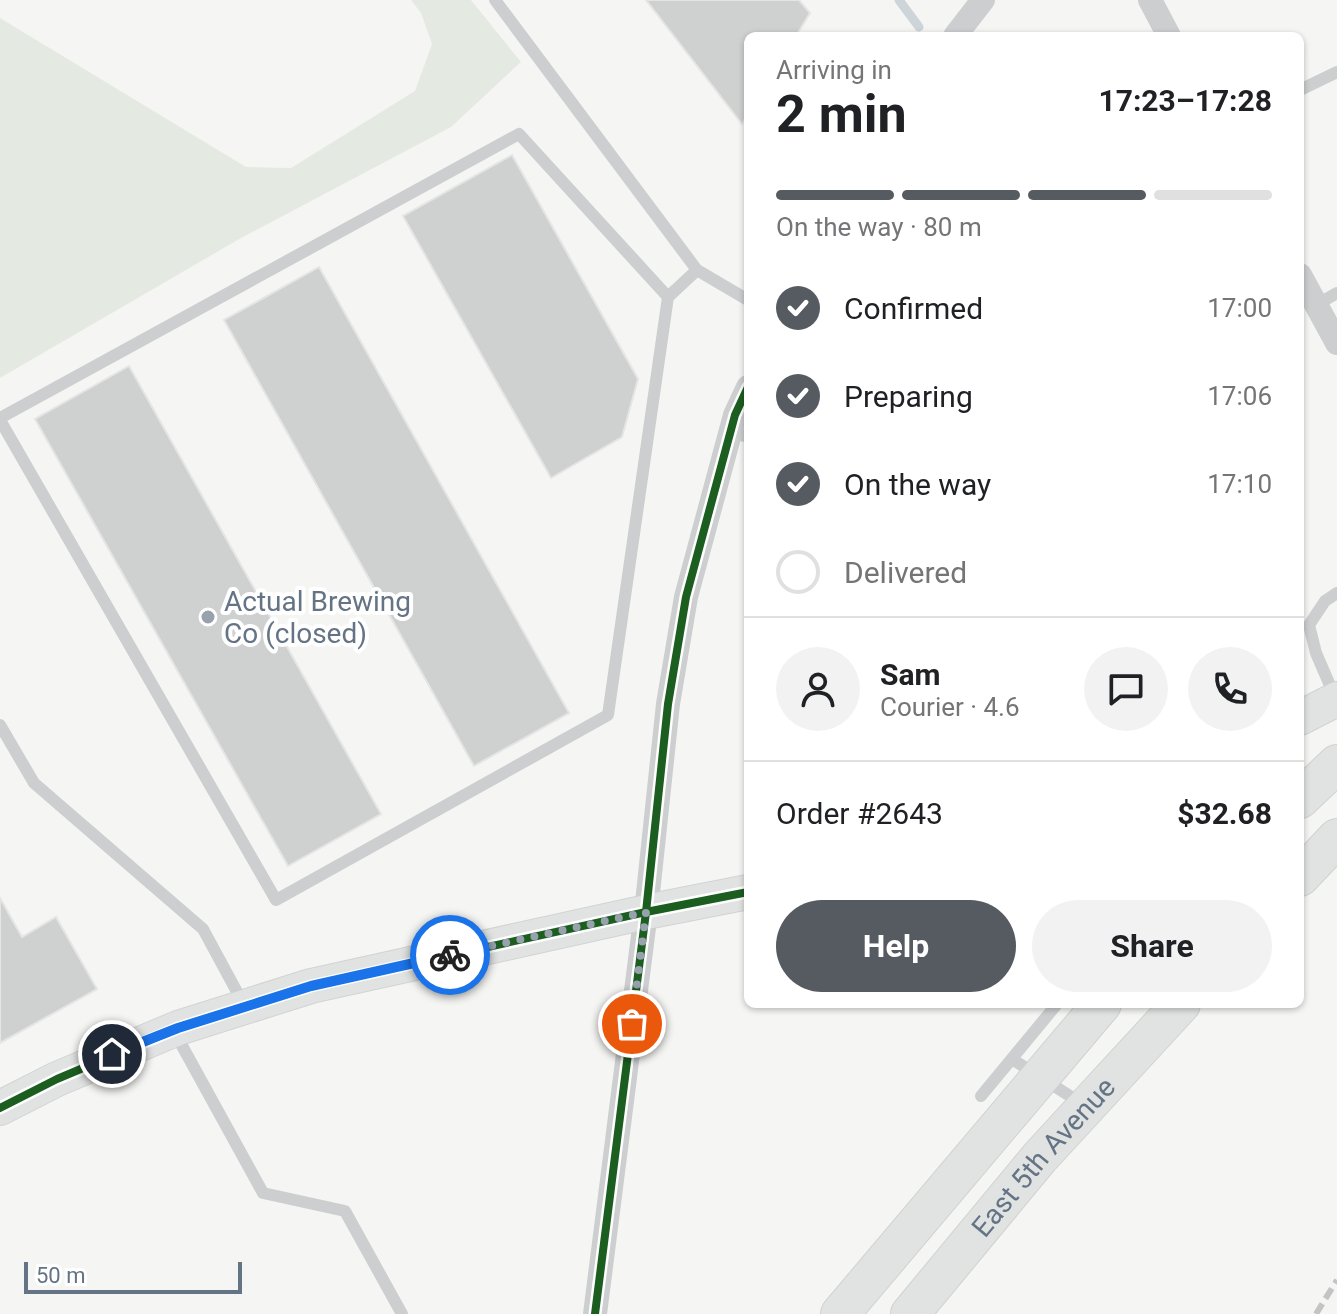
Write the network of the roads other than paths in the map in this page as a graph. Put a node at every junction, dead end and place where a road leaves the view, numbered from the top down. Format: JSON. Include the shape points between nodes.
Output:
{"nodes":[{"id":1,"x":495,"y":0,"type":"edge"},
{"id":2,"x":983,"y":0,"type":"edge"},
{"id":3,"x":1150,"y":0,"type":"edge"},
{"id":4,"x":958,"y":32,"type":"edge"},
{"id":5,"x":1167,"y":32,"type":"edge"},
{"id":6,"x":1337,"y":72,"type":"edge"},
{"id":7,"x":1304,"y":88,"type":"edge"},
{"id":8,"x":697,"y":270,"type":"junction"},
{"id":9,"x":1304,"y":279,"type":"edge"},
{"id":10,"x":668,"y":297,"type":"junction"},
{"id":11,"x":744,"y":298,"type":"edge"},
{"id":12,"x":1327,"y":299,"type":"edge"},
{"id":13,"x":1337,"y":343,"type":"edge"},
{"id":14,"x":744,"y":396,"type":"edge"},
{"id":15,"x":0,"y":419,"type":"edge"},
{"id":16,"x":740,"y":435,"type":"edge"},
{"id":17,"x":1337,"y":593,"type":"edge"},
{"id":18,"x":1337,"y":700,"type":"edge"},
{"id":19,"x":1304,"y":716,"type":"edge"},
{"id":20,"x":0,"y":725,"type":"edge"},
{"id":21,"x":1337,"y":764,"type":"edge"},
{"id":22,"x":1304,"y":795,"type":"edge"},
{"id":23,"x":1337,"y":838,"type":"edge"},
{"id":24,"x":1304,"y":873,"type":"edge"},
{"id":25,"x":744,"y":893,"type":"edge"},
{"id":26,"x":646,"y":912,"type":"junction"},
{"id":27,"x":245,"y":1006,"type":"junction"},
{"id":28,"x":1055,"y":1008,"type":"edge"},
{"id":29,"x":1097,"y":1008,"type":"edge"},
{"id":30,"x":1177,"y":1008,"type":"edge"},
{"id":31,"x":173,"y":1030,"type":"junction"},
{"id":32,"x":1025,"y":1069,"type":"junction"},
{"id":33,"x":981,"y":1096,"type":"dead end"},
{"id":34,"x":1086,"y":1107,"type":"junction"},
{"id":35,"x":0,"y":1108,"type":"edge"},
{"id":36,"x":402,"y":1314,"type":"edge"},
{"id":37,"x":595,"y":1314,"type":"edge"},
{"id":38,"x":840,"y":1314,"type":"edge"},
{"id":39,"x":910,"y":1314,"type":"edge"}],
"edges":[{"from":1,"to":8,"type":"lane"},
{"from":2,"to":4,"type":"street"},
{"from":3,"to":5,"type":"street"},
{"from":6,"to":7,"type":"lane"},
{"from":8,"to":10,"type":"lane"},
{"from":8,"to":11,"type":"lane"},
{"from":9,"to":12,"type":"street"},
{"from":10,"to":15,"type":"lane","via":[[519,134]]},
{"from":10,"to":15,"type":"lane","via":[[608,715],[276,900]]},
{"from":12,"to":13,"type":"street"},
{"from":14,"to":16,"type":"street","via":[[735,415]]},
{"from":16,"to":26,"type":"street","via":[[686,597],[668,704]]},
{"from":17,"to":18,"type":"lane","via":[[1309,625]]},
{"from":18,"to":19,"type":"street"},
{"from":20,"to":27,"type":"lane","via":[[34,783],[203,929]]},
{"from":21,"to":22,"type":"main road"},
{"from":23,"to":24,"type":"main road"},
{"from":25,"to":26,"type":"street"},
{"from":26,"to":27,"type":"street","via":[[377,970]]},
{"from":26,"to":37,"type":"street"},
{"from":27,"to":31,"type":"street"},
{"from":28,"to":32,"type":"lane"},
{"from":29,"to":32,"type":"main road","name":"East 5th Avenue"},
{"from":30,"to":34,"type":"main road","name":"East 5th Avenue"},
{"from":31,"to":35,"type":"street"},
{"from":31,"to":36,"type":"lane","via":[[263,1193],[345,1211]]},
{"from":32,"to":33,"type":"lane"},
{"from":32,"to":34,"type":"lane"},
{"from":32,"to":38,"type":"main road","name":"East 5th Avenue"},
{"from":34,"to":39,"type":"main road","name":"East 5th Avenue"}]}
